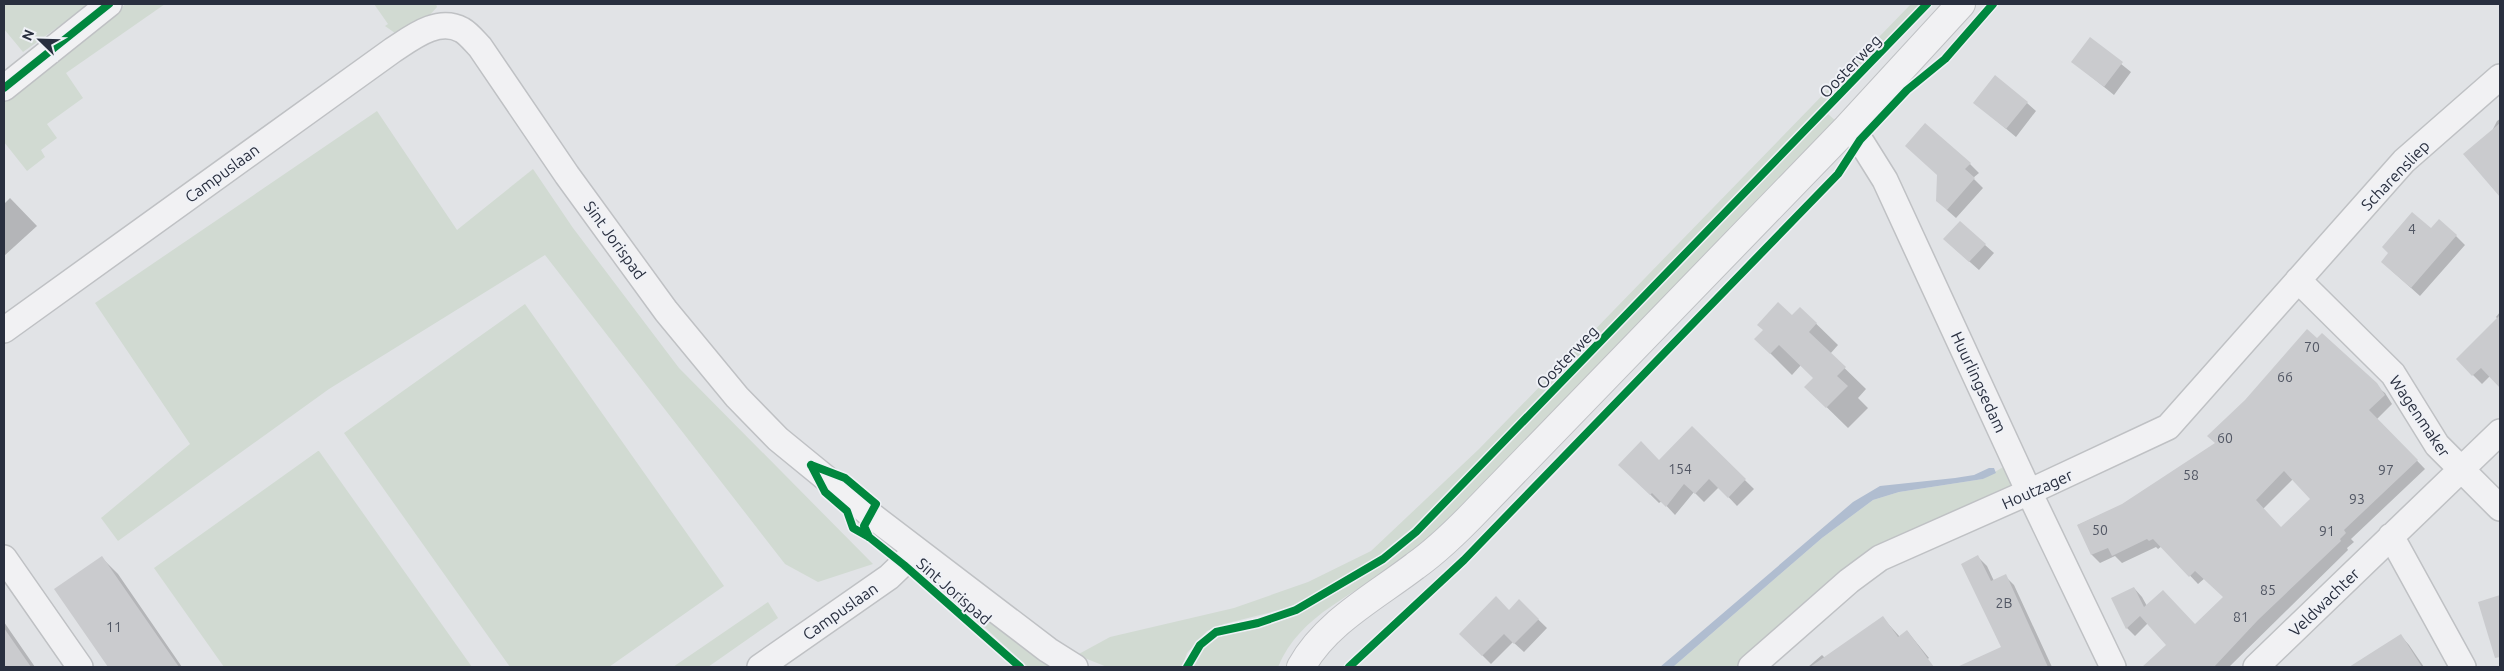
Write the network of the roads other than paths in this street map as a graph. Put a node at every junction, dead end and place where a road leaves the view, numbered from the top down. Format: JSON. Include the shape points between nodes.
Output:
{"nodes":[{"id":1,"x":109,"y":4,"type":"edge"},
{"id":2,"x":1961,"y":4,"type":"edge"},
{"id":3,"x":445,"y":25,"type":"joint"},
{"id":4,"x":2500,"y":77,"type":"edge"},
{"id":5,"x":4,"y":88,"type":"edge"},
{"id":6,"x":1847,"y":128,"type":"junction"},
{"id":7,"x":2298,"y":280,"type":"junction"},
{"id":8,"x":4,"y":330,"type":"edge"},
{"id":9,"x":2500,"y":432,"type":"edge"},
{"id":10,"x":2460,"y":471,"type":"junction"},
{"id":11,"x":2029,"y":492,"type":"junction"},
{"id":12,"x":2500,"y":508,"type":"edge"},
{"id":13,"x":2391,"y":536,"type":"junction"},
{"id":14,"x":916,"y":551,"type":"junction"},
{"id":15,"x":4,"y":558,"type":"edge"},
{"id":16,"x":80,"y":667,"type":"edge"},
{"id":17,"x":760,"y":667,"type":"edge"},
{"id":18,"x":1075,"y":667,"type":"edge"},
{"id":19,"x":1302,"y":667,"type":"edge"},
{"id":20,"x":1751,"y":667,"type":"edge"},
{"id":21,"x":2113,"y":667,"type":"edge"},
{"id":22,"x":2256,"y":667,"type":"edge"},
{"id":23,"x":2463,"y":667,"type":"edge"}],
"edges":[{"from":1,"to":5,"type":"street"},
{"from":2,"to":6,"type":"street"},
{"from":3,"to":8,"type":"street","name":"Campuslaan","via":[[420,32]]},
{"from":3,"to":14,"type":"street","name":"Sint Jorispad","via":[[463,31],[480,47],[666,311],[737,398],[778,439]]},
{"from":4,"to":7,"type":"street","name":"Scharensliep","via":[[2404,161]]},
{"from":6,"to":11,"type":"street","name":"Huurlingsedam","via":[[1860,140],[1885,180]]},
{"from":6,"to":19,"type":"street","via":[[1480,507],[1417,565],[1332,629],[1310,651]]},
{"from":7,"to":10,"type":"street","name":"Wagenmaker","via":[[2393,374],[2437,445]]},
{"from":7,"to":11,"type":"street","name":"Houtzager","via":[[2168,427]]},
{"from":9,"to":10,"type":"street","name":"Veldwachter"},
{"from":10,"to":12,"type":"street","name":"Wagenmaker"},
{"from":10,"to":13,"type":"street","name":"Veldwachter"},
{"from":11,"to":20,"type":"street","name":"Houtzager","via":[[1880,558]]},
{"from":11,"to":21,"type":"street","name":"Huurlingsedam"},
{"from":13,"to":22,"type":"street","name":"Veldwachter"},
{"from":13,"to":23,"type":"street"},
{"from":14,"to":17,"type":"street","name":"Campuslaan","via":[[889,577]]},
{"from":14,"to":18,"type":"street","name":"Sint Jorispad"},
{"from":15,"to":16,"type":"street"}]}
